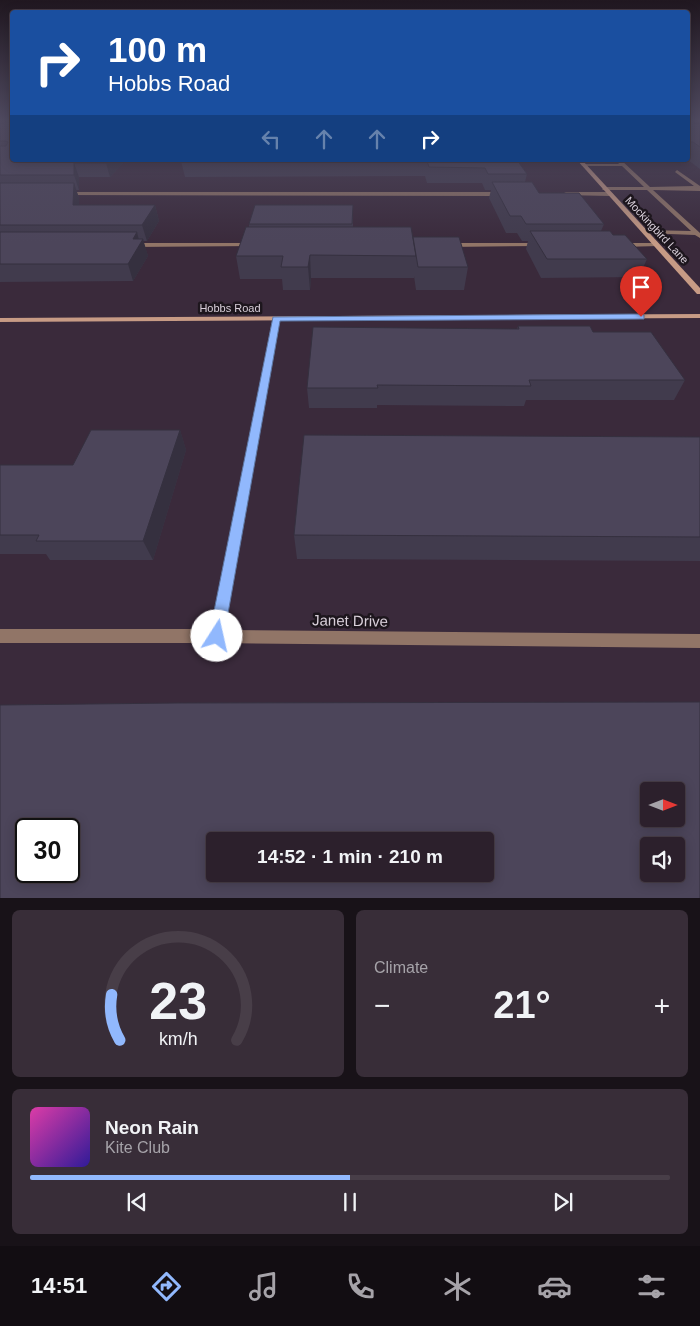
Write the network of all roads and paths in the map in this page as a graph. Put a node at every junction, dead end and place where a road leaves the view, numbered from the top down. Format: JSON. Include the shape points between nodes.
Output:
{"nodes":[{"id":1,"x":581,"y":162,"type":"edge"},
{"id":2,"x":620,"y":162,"type":"edge"},
{"id":3,"x":623,"y":165,"type":"junction"},
{"id":4,"x":677,"y":171,"type":"dead end"},
{"id":5,"x":605,"y":188,"type":"junction"},
{"id":6,"x":648,"y":188,"type":"junction"},
{"id":7,"x":699,"y":189,"type":"edge"},
{"id":8,"x":59,"y":194,"type":"edge"},
{"id":9,"x":512,"y":194,"type":"edge"},
{"id":10,"x":561,"y":194,"type":"edge"},
{"id":11,"x":610,"y":194,"type":"junction"},
{"id":12,"x":646,"y":232,"type":"junction"},
{"id":13,"x":698,"y":234,"type":"edge"},
{"id":14,"x":129,"y":245,"type":"edge"},
{"id":15,"x":259,"y":245,"type":"edge"},
{"id":16,"x":438,"y":245,"type":"edge"},
{"id":17,"x":548,"y":245,"type":"edge"},
{"id":18,"x":617,"y":245,"type":"edge"},
{"id":19,"x":657,"y":245,"type":"junction"},
{"id":20,"x":700,"y":292,"type":"edge"},
{"id":21,"x":700,"y":316,"type":"edge"},
{"id":22,"x":276,"y":319,"type":"junction"},
{"id":23,"x":0,"y":320,"type":"edge"},
{"id":24,"x":0,"y":636,"type":"edge"},
{"id":25,"x":217,"y":636,"type":"junction"},
{"id":26,"x":700,"y":641,"type":"edge"}],
"edges":[{"from":1,"to":3,"type":"street"},
{"from":1,"to":5,"type":"street","name":"Mockingbird Lane"},
{"from":2,"to":3,"type":"street"},
{"from":3,"to":6,"type":"street"},
{"from":4,"to":7,"type":"street"},
{"from":5,"to":6,"type":"street"},
{"from":5,"to":11,"type":"street","name":"Mockingbird Lane"},
{"from":6,"to":7,"type":"street"},
{"from":6,"to":13,"type":"street"},
{"from":8,"to":9,"type":"street"},
{"from":10,"to":11,"type":"street"},
{"from":11,"to":12,"type":"street","name":"Mockingbird Lane"},
{"from":12,"to":13,"type":"street"},
{"from":12,"to":19,"type":"street","name":"Mockingbird Lane"},
{"from":14,"to":15,"type":"street"},
{"from":16,"to":17,"type":"street"},
{"from":18,"to":19,"type":"street"},
{"from":19,"to":20,"type":"street","name":"Mockingbird Lane"},
{"from":21,"to":22,"type":"street","name":"Hobbs Road"},
{"from":22,"to":23,"type":"street","name":"Hobbs Road"},
{"from":22,"to":25,"type":"street"},
{"from":24,"to":25,"type":"street","name":"Janet Drive"},
{"from":25,"to":26,"type":"street","name":"Janet Drive"}]}
